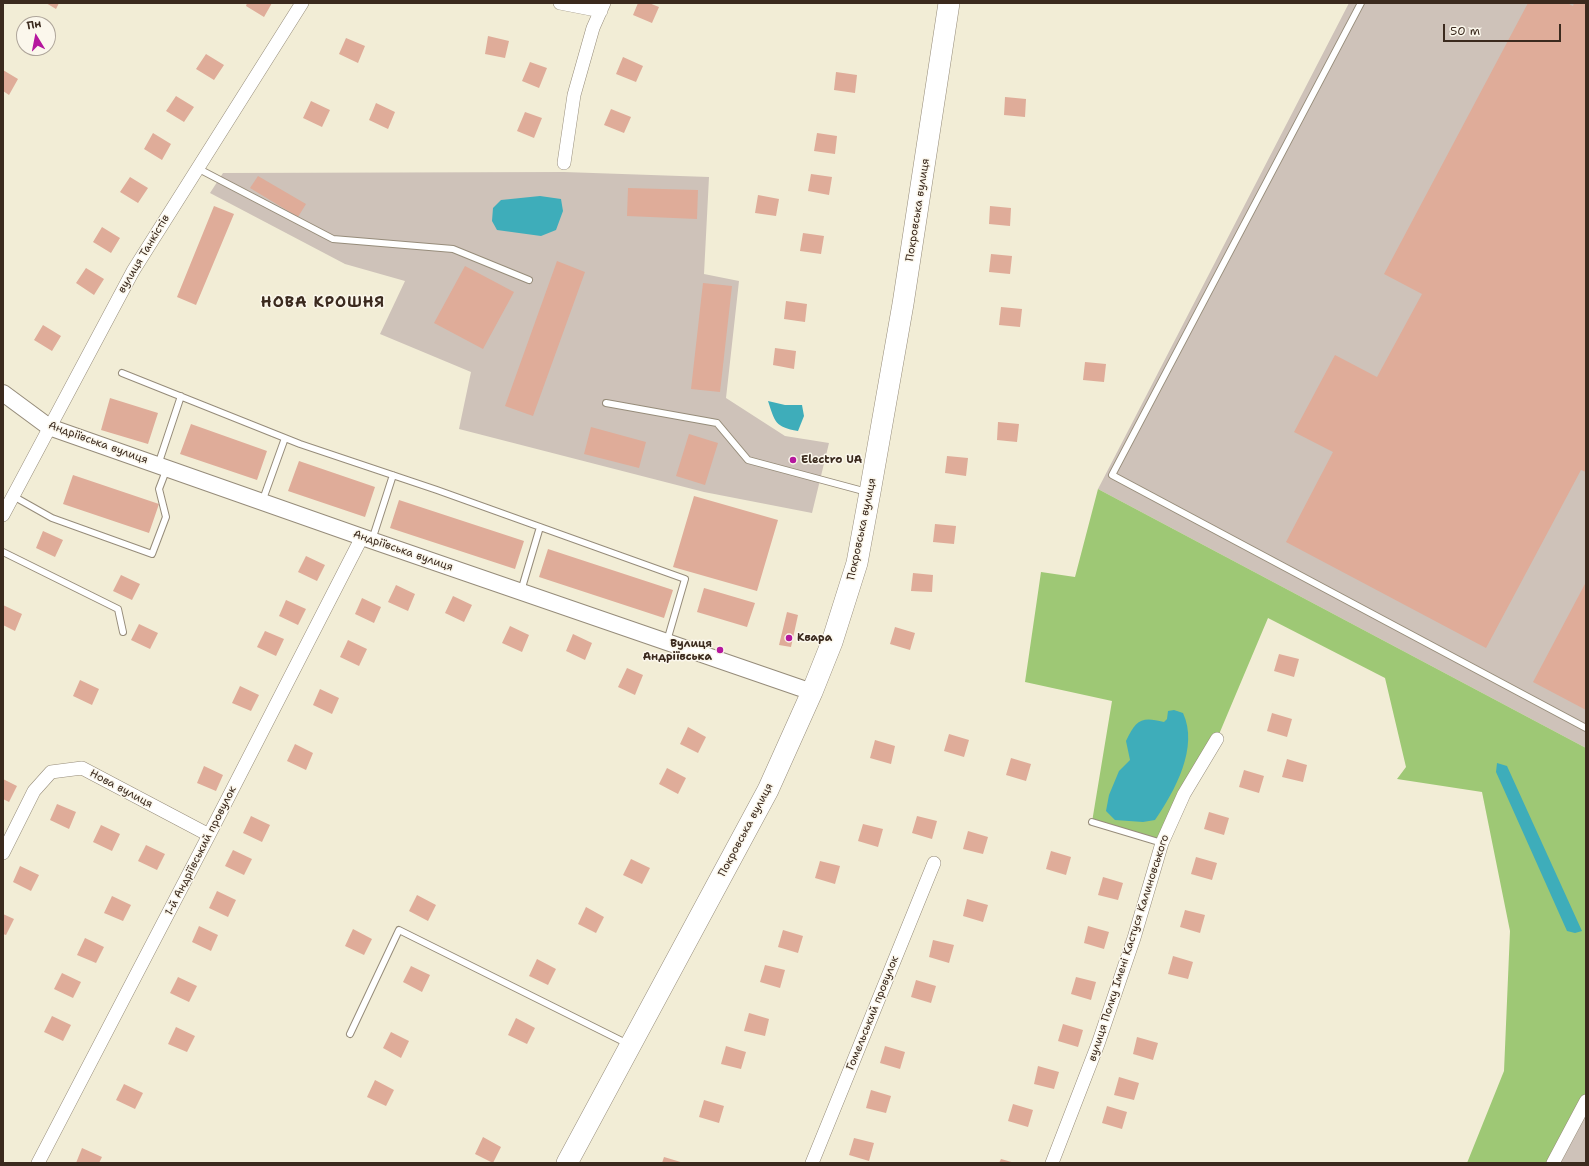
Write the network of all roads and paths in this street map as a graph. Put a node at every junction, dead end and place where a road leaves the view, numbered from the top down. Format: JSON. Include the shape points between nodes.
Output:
{"nodes":[{"id":1,"x":302,"y":3,"type":"edge"},
{"id":2,"x":560,"y":3,"type":"edge"},
{"id":3,"x":949,"y":3,"type":"edge"},
{"id":4,"x":1361,"y":3,"type":"edge"},
{"id":5,"x":603,"y":7,"type":"edge"},
{"id":6,"x":564,"y":163,"type":"dead end"},
{"id":7,"x":197,"y":168,"type":"junction"},
{"id":8,"x":530,"y":280,"type":"dead end"},
{"id":9,"x":122,"y":373,"type":"dead end"},
{"id":10,"x":3,"y":393,"type":"edge"},
{"id":11,"x":181,"y":396,"type":"junction"},
{"id":12,"x":606,"y":404,"type":"dead end"},
{"id":13,"x":49,"y":426,"type":"junction"},
{"id":14,"x":285,"y":438,"type":"junction"},
{"id":15,"x":162,"y":467,"type":"junction"},
{"id":16,"x":393,"y":475,"type":"junction"},
{"id":17,"x":870,"y":492,"type":"junction"},
{"id":18,"x":13,"y":496,"type":"junction"},
{"id":19,"x":262,"y":502,"type":"junction"},
{"id":20,"x":3,"y":515,"type":"edge"},
{"id":21,"x":540,"y":527,"type":"junction"},
{"id":22,"x":367,"y":539,"type":"junction"},
{"id":23,"x":3,"y":552,"type":"edge"},
{"id":24,"x":521,"y":592,"type":"junction"},
{"id":25,"x":123,"y":632,"type":"dead end"},
{"id":26,"x":666,"y":642,"type":"junction"},
{"id":27,"x":812,"y":692,"type":"junction"},
{"id":28,"x":1586,"y":728,"type":"edge"},
{"id":29,"x":1217,"y":739,"type":"dead end"},
{"id":30,"x":1092,"y":822,"type":"dead end"},
{"id":31,"x":209,"y":835,"type":"junction"},
{"id":32,"x":1162,"y":843,"type":"junction"},
{"id":33,"x":3,"y":853,"type":"edge"},
{"id":34,"x":934,"y":863,"type":"dead end"},
{"id":35,"x":350,"y":1034,"type":"dead end"},
{"id":36,"x":630,"y":1045,"type":"junction"},
{"id":37,"x":1586,"y":1101,"type":"edge"},
{"id":38,"x":38,"y":1163,"type":"edge"},
{"id":39,"x":567,"y":1163,"type":"edge"},
{"id":40,"x":812,"y":1163,"type":"edge"},
{"id":41,"x":1052,"y":1163,"type":"edge"},
{"id":42,"x":1553,"y":1163,"type":"edge"}],
"edges":[{"from":1,"to":7,"type":"street","name":"вулиця Танкістів"},
{"from":2,"to":5,"type":"street"},
{"from":3,"to":17,"type":"highway","name":"Покровська вулиця","via":[[904,304]]},
{"from":4,"to":28,"type":"lane","via":[[1112,475]]},
{"from":5,"to":6,"type":"street","via":[[593,28],[574,95]]},
{"from":7,"to":8,"type":"lane","via":[[333,239],[453,249]]},
{"from":7,"to":13,"type":"street","name":"вулиця Танкістів","via":[[133,271]]},
{"from":9,"to":11,"type":"lane"},
{"from":10,"to":13,"type":"street","name":"Андріївська вулиця"},
{"from":11,"to":14,"type":"lane"},
{"from":11,"to":15,"type":"lane"},
{"from":12,"to":17,"type":"lane","via":[[717,423],[748,460]]},
{"from":13,"to":15,"type":"street","name":"Андріївська вулиця"},
{"from":13,"to":18,"type":"street","name":"вулиця Танкістів"},
{"from":14,"to":16,"type":"lane"},
{"from":14,"to":19,"type":"lane"},
{"from":15,"to":18,"type":"lane","via":[[159,489],[166,517],[152,554],[52,518]]},
{"from":15,"to":19,"type":"street","name":"Андріївська вулиця"},
{"from":16,"to":21,"type":"lane"},
{"from":16,"to":22,"type":"lane"},
{"from":17,"to":27,"type":"highway","name":"Покровська вулиця","via":[[857,563],[832,642]]},
{"from":18,"to":20,"type":"street","name":"вулиця Танкістів"},
{"from":19,"to":22,"type":"street","name":"Андріївська вулиця"},
{"from":21,"to":24,"type":"lane"},
{"from":21,"to":26,"type":"lane","via":[[685,579]]},
{"from":22,"to":24,"type":"street","name":"Андріївська вулиця"},
{"from":22,"to":31,"type":"street","name":"1-й Андріївський провулок"},
{"from":23,"to":25,"type":"lane","via":[[118,609]]},
{"from":24,"to":26,"type":"street","name":"Андріївська вулиця"},
{"from":26,"to":27,"type":"street","name":"Андріївська вулиця"},
{"from":27,"to":36,"type":"highway","name":"Покровська вулиця","via":[[768,790]]},
{"from":29,"to":32,"type":"street","name":"вулиця Полку Імені Кастуся Калиновського","via":[[1184,794]]},
{"from":30,"to":32,"type":"lane"},
{"from":31,"to":33,"type":"street","name":"Нова вулиця","via":[[82,768],[51,772],[34,791]]},
{"from":31,"to":38,"type":"street","name":"1-й Андріївський провулок"},
{"from":32,"to":41,"type":"street","name":"вулиця Полку Імені Кастуся Калиновського","via":[[1134,938],[1103,1029]]},
{"from":34,"to":40,"type":"street","name":"Гомельський провулок"},
{"from":35,"to":36,"type":"lane","via":[[399,930]]},
{"from":36,"to":39,"type":"highway","name":"Покровська вулиця"},
{"from":37,"to":42,"type":"street"}]}
